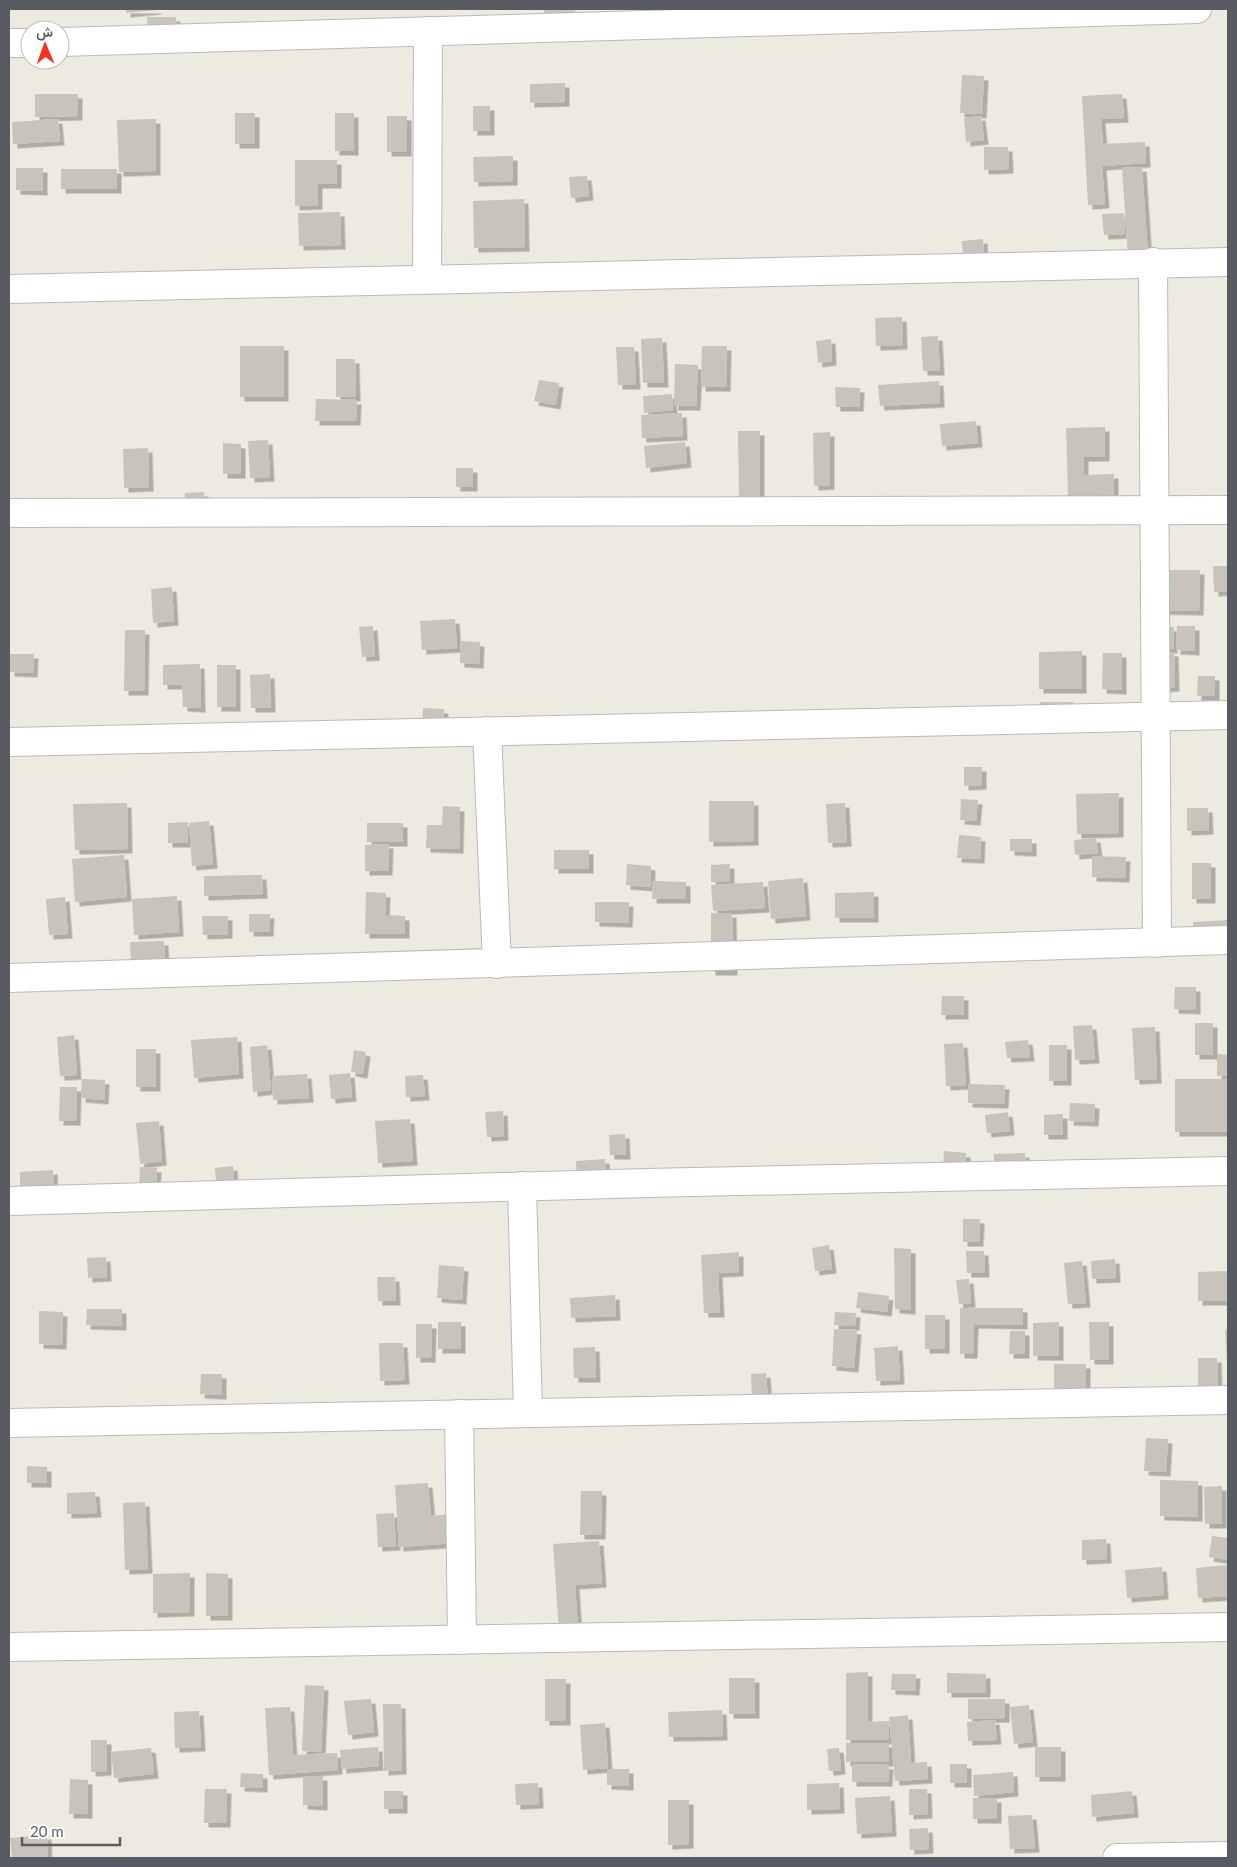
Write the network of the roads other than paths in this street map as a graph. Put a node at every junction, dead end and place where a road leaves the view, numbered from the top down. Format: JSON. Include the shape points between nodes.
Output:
{"nodes":[{"id":1,"x":1197,"y":9,"type":"edge"},
{"id":2,"x":428,"y":31,"type":"junction"},
{"id":3,"x":70,"y":42,"type":"edge"},
{"id":4,"x":1153,"y":262,"type":"junction"},
{"id":5,"x":1228,"y":262,"type":"edge"},
{"id":6,"x":427,"y":279,"type":"junction"},
{"id":7,"x":9,"y":289,"type":"edge"},
{"id":8,"x":1228,"y":510,"type":"edge"},
{"id":9,"x":1156,"y":511,"type":"junction"},
{"id":10,"x":9,"y":513,"type":"edge"},
{"id":11,"x":1228,"y":715,"type":"edge"},
{"id":12,"x":1156,"y":716,"type":"junction"},
{"id":13,"x":487,"y":731,"type":"junction"},
{"id":14,"x":9,"y":742,"type":"edge"},
{"id":15,"x":1228,"y":940,"type":"edge"},
{"id":16,"x":1158,"y":943,"type":"junction"},
{"id":17,"x":497,"y":964,"type":"junction"},
{"id":18,"x":9,"y":978,"type":"edge"},
{"id":19,"x":1228,"y":1171,"type":"edge"},
{"id":20,"x":522,"y":1186,"type":"junction"},
{"id":21,"x":9,"y":1201,"type":"edge"},
{"id":22,"x":1228,"y":1400,"type":"edge"},
{"id":23,"x":528,"y":1413,"type":"junction"},
{"id":24,"x":459,"y":1414,"type":"junction"},
{"id":25,"x":9,"y":1423,"type":"edge"},
{"id":26,"x":1228,"y":1627,"type":"edge"},
{"id":27,"x":462,"y":1640,"type":"junction"},
{"id":28,"x":9,"y":1648,"type":"edge"},
{"id":29,"x":1228,"y":1856,"type":"edge"},
{"id":30,"x":1117,"y":1858,"type":"edge"}],
"edges":[{"from":1,"to":2,"type":"street"},
{"from":2,"to":3,"type":"street"},
{"from":2,"to":6,"type":"street"},
{"from":4,"to":5,"type":"street"},
{"from":4,"to":6,"type":"street"},
{"from":4,"to":9,"type":"street"},
{"from":6,"to":7,"type":"street"},
{"from":8,"to":9,"type":"street"},
{"from":9,"to":10,"type":"street"},
{"from":9,"to":12,"type":"street"},
{"from":11,"to":12,"type":"street"},
{"from":12,"to":13,"type":"street"},
{"from":12,"to":16,"type":"street"},
{"from":13,"to":14,"type":"street"},
{"from":13,"to":17,"type":"street"},
{"from":15,"to":16,"type":"street"},
{"from":16,"to":17,"type":"street"},
{"from":17,"to":18,"type":"street"},
{"from":19,"to":20,"type":"street"},
{"from":20,"to":21,"type":"street"},
{"from":20,"to":23,"type":"street"},
{"from":22,"to":23,"type":"street"},
{"from":23,"to":24,"type":"street"},
{"from":24,"to":25,"type":"street"},
{"from":24,"to":27,"type":"street"},
{"from":26,"to":27,"type":"street"},
{"from":27,"to":28,"type":"street"},
{"from":29,"to":30,"type":"street"}]}
